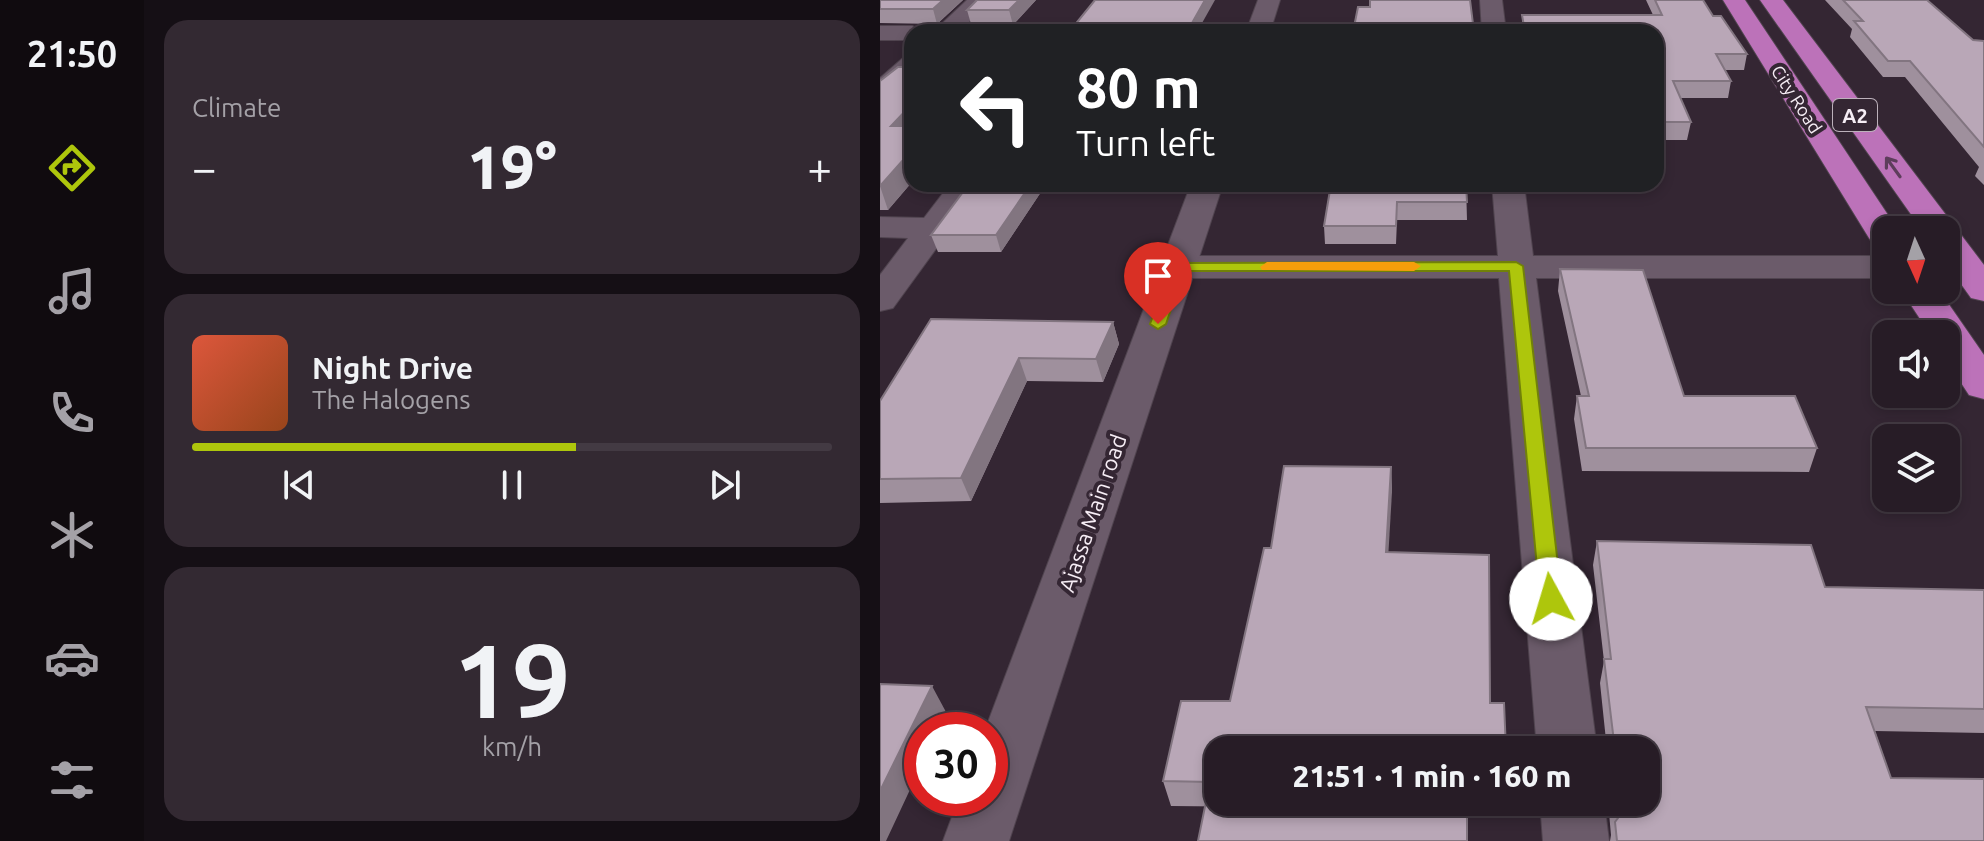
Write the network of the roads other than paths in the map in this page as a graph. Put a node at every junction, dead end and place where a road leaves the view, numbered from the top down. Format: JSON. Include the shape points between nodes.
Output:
{"nodes":[{"id":1,"x":980,"y":0,"type":"edge"},
{"id":2,"x":1269,"y":0,"type":"edge"},
{"id":3,"x":1491,"y":0,"type":"edge"},
{"id":4,"x":1734,"y":0,"type":"edge"},
{"id":5,"x":1771,"y":0,"type":"edge"},
{"id":6,"x":954,"y":24,"type":"edge"},
{"id":7,"x":1261,"y":24,"type":"edge"},
{"id":8,"x":1493,"y":24,"type":"edge"},
{"id":9,"x":880,"y":33,"type":"edge"},
{"id":10,"x":904,"y":33,"type":"edge"},
{"id":11,"x":904,"y":70,"type":"edge"},
{"id":12,"x":880,"y":93,"type":"edge"},
{"id":13,"x":961,"y":192,"type":"edge"},
{"id":14,"x":1204,"y":192,"type":"edge"},
{"id":15,"x":1509,"y":192,"type":"edge"},
{"id":16,"x":1872,"y":216,"type":"edge"},
{"id":17,"x":1929,"y":216,"type":"edge"},
{"id":18,"x":880,"y":227,"type":"edge"},
{"id":19,"x":934,"y":229,"type":"junction"},
{"id":20,"x":1960,"y":255,"type":"edge"},
{"id":21,"x":1516,"y":266,"type":"junction"},
{"id":22,"x":1178,"y":267,"type":"junction"},
{"id":23,"x":1872,"y":267,"type":"edge"},
{"id":24,"x":1979,"y":277,"type":"edge"},
{"id":25,"x":880,"y":300,"type":"edge"},
{"id":26,"x":1929,"y":304,"type":"edge"},
{"id":27,"x":1984,"y":386,"type":"edge"},
{"id":28,"x":1566,"y":736,"type":"edge"},
{"id":29,"x":1573,"y":816,"type":"edge"},
{"id":30,"x":976,"y":841,"type":"edge"},
{"id":31,"x":1576,"y":841,"type":"edge"}],
"edges":[{"from":1,"to":6,"type":"street"},
{"from":2,"to":7,"type":"street"},
{"from":3,"to":8,"type":"street"},
{"from":4,"to":16,"type":"highway","name":"City Road","number":"A2"},
{"from":17,"to":5,"type":"highway","name":"City Road","number":"A2","one_way":true},
{"from":9,"to":10,"type":"street"},
{"from":11,"to":12,"type":"street"},
{"from":13,"to":19,"type":"street"},
{"from":14,"to":22,"type":"street","name":"Ajassa Main road"},
{"from":15,"to":21,"type":"street"},
{"from":18,"to":19,"type":"street"},
{"from":19,"to":25,"type":"street"},
{"from":20,"to":24,"type":"highway"},
{"from":21,"to":22,"type":"street"},
{"from":21,"to":23,"type":"street"},
{"from":21,"to":28,"type":"street"},
{"from":22,"to":30,"type":"street","name":"Ajassa Main road"},
{"from":26,"to":27,"type":"highway"},
{"from":29,"to":31,"type":"street"}]}
